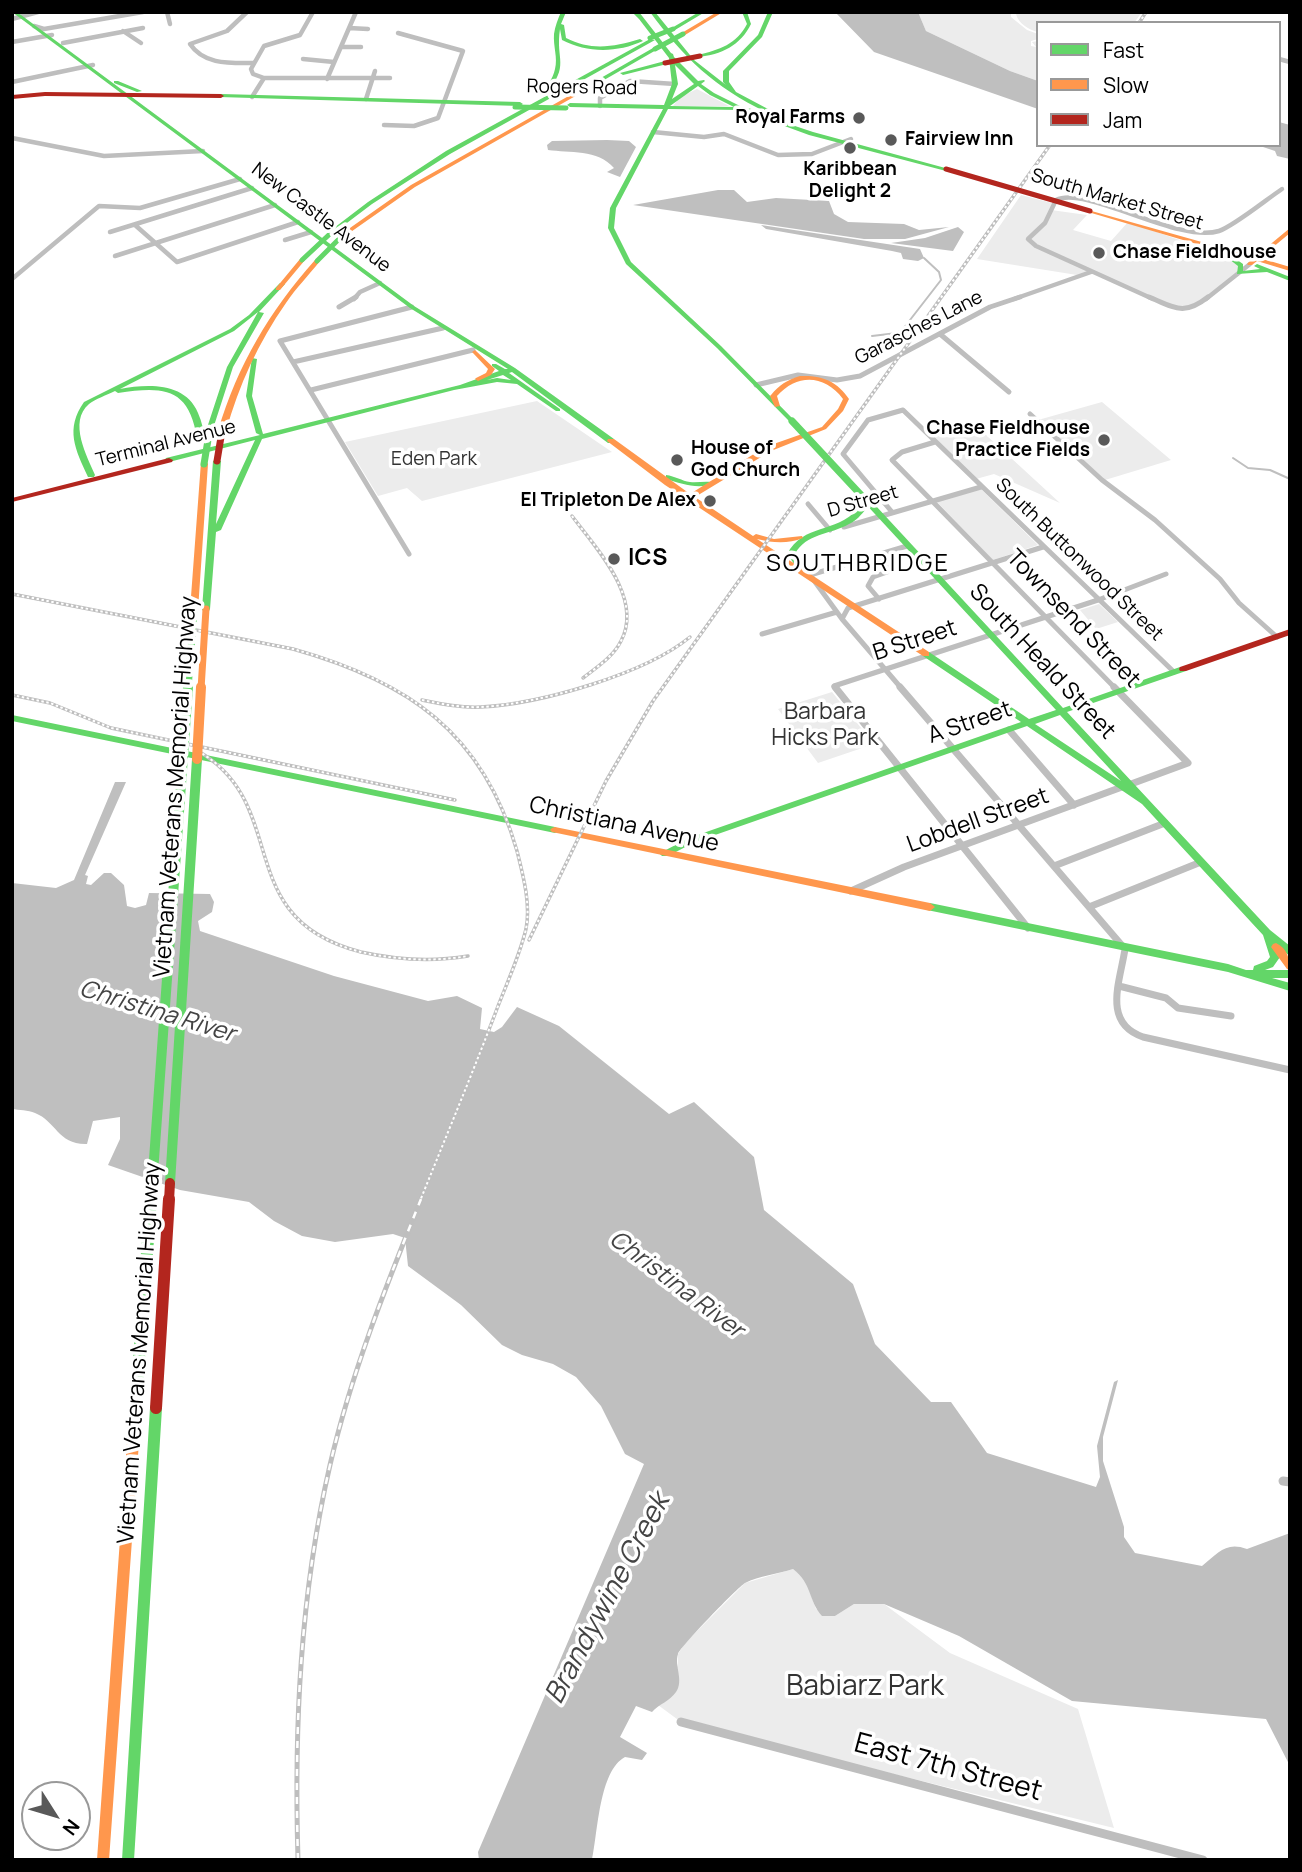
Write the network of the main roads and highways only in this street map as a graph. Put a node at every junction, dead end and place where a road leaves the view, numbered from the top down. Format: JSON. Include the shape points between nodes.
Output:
{"nodes":[{"id":1,"x":572,"y":12,"type":"edge"},
{"id":2,"x":652,"y":12,"type":"edge"},
{"id":3,"x":702,"y":12,"type":"edge"},
{"id":4,"x":721,"y":12,"type":"edge"},
{"id":5,"x":744,"y":12,"type":"edge"},
{"id":6,"x":771,"y":12,"type":"edge"},
{"id":7,"x":563,"y":14,"type":"edge"},
{"id":8,"x":19,"y":15,"type":"edge"},
{"id":9,"x":637,"y":15,"type":"edge"},
{"id":10,"x":47,"y":33,"type":"junction"},
{"id":11,"x":653,"y":42,"type":"junction"},
{"id":12,"x":668,"y":59,"type":"junction"},
{"id":13,"x":690,"y":60,"type":"junction"},
{"id":14,"x":91,"y":66,"type":"junction"},
{"id":15,"x":116,"y":82,"type":"junction"},
{"id":16,"x":698,"y":86,"type":"junction"},
{"id":17,"x":149,"y":93,"type":"junction"},
{"id":18,"x":166,"y":94,"type":"junction"},
{"id":19,"x":735,"y":94,"type":"junction"},
{"id":20,"x":129,"y":96,"type":"junction"},
{"id":21,"x":12,"y":97,"type":"edge"},
{"id":22,"x":569,"y":103,"type":"junction"},
{"id":23,"x":149,"y":107,"type":"junction"},
{"id":24,"x":665,"y":109,"type":"junction"},
{"id":25,"x":739,"y":109,"type":"junction"},
{"id":26,"x":775,"y":118,"type":"junction"},
{"id":27,"x":174,"y":129,"type":"junction"},
{"id":28,"x":420,"y":169,"type":"junction"},
{"id":29,"x":1128,"y":222,"type":"junction"},
{"id":30,"x":1183,"y":227,"type":"road end"},
{"id":31,"x":1290,"y":230,"type":"edge"},
{"id":32,"x":1190,"y":239,"type":"junction"},
{"id":33,"x":1263,"y":250,"type":"junction"},
{"id":34,"x":1233,"y":255,"type":"junction"},
{"id":35,"x":1252,"y":261,"type":"junction"},
{"id":36,"x":1290,"y":269,"type":"edge"},
{"id":37,"x":1278,"y":270,"type":"junction"},
{"id":38,"x":1290,"y":279,"type":"edge"},
{"id":39,"x":282,"y":284,"type":"junction"},
{"id":40,"x":277,"y":308,"type":"junction"},
{"id":41,"x":446,"y":330,"type":"junction"},
{"id":42,"x":474,"y":351,"type":"junction"},
{"id":43,"x":509,"y":371,"type":"junction"},
{"id":44,"x":523,"y":386,"type":"junction"},
{"id":45,"x":453,"y":388,"type":"junction"},
{"id":46,"x":778,"y":408,"type":"junction"},
{"id":47,"x":329,"y":424,"type":"junction"},
{"id":48,"x":588,"y":426,"type":"junction"},
{"id":49,"x":205,"y":436,"type":"junction"},
{"id":50,"x":260,"y":436,"type":"junction"},
{"id":51,"x":645,"y":467,"type":"junction"},
{"id":52,"x":94,"y":476,"type":"junction"},
{"id":53,"x":723,"y":479,"type":"junction"},
{"id":54,"x":859,"y":495,"type":"junction"},
{"id":55,"x":12,"y":497,"type":"edge"},
{"id":56,"x":690,"y":498,"type":"junction"},
{"id":57,"x":744,"y":531,"type":"junction"},
{"id":58,"x":827,"y":531,"type":"junction"},
{"id":59,"x":211,"y":557,"type":"junction"},
{"id":60,"x":810,"y":575,"type":"junction"},
{"id":61,"x":1290,"y":632,"type":"edge"},
{"id":62,"x":1061,"y":712,"type":"junction"},
{"id":63,"x":12,"y":719,"type":"edge"},
{"id":64,"x":1028,"y":723,"type":"junction"},
{"id":65,"x":1097,"y":749,"type":"junction"},
{"id":66,"x":1074,"y":753,"type":"junction"},
{"id":67,"x":1126,"y":785,"type":"junction"},
{"id":68,"x":664,"y":854,"type":"junction"},
{"id":69,"x":1267,"y":933,"type":"junction"},
{"id":70,"x":1290,"y":952,"type":"edge"},
{"id":71,"x":1290,"y":967,"type":"edge"},
{"id":72,"x":1228,"y":968,"type":"junction"},
{"id":73,"x":1257,"y":969,"type":"junction"},
{"id":74,"x":1246,"y":974,"type":"junction"},
{"id":75,"x":1290,"y":974,"type":"edge"},
{"id":76,"x":1290,"y":987,"type":"edge"},
{"id":77,"x":103,"y":1860,"type":"edge"},
{"id":78,"x":128,"y":1860,"type":"edge"}],
"edges":[{"from":1,"to":11,"type":"main road","via":[[561,32],[576,45],[611,48]]},
{"from":2,"to":13,"type":"main road"},
{"from":3,"to":11,"type":"main road","bridge":true},
{"from":4,"to":11,"type":"main road","name":"Vietnam Veterans Memorial Highway","bridge":true,"via":[[683,34]]},
{"from":5,"to":12,"type":"main road","bridge":true,"via":[[748,26],[741,38],[725,48]]},
{"from":6,"to":19,"type":"main road","via":[[760,36],[726,71],[725,80]]},
{"from":7,"to":28,"type":"main road","via":[[555,32],[561,70],[552,86]]},
{"from":8,"to":10,"type":"main road","name":"New Castle Avenue"},
{"from":8,"to":10,"type":"main road","name":"New Castle Avenue"},
{"from":9,"to":12,"type":"main road"},
{"from":10,"to":14,"type":"main road","name":"New Castle Avenue"},
{"from":10,"to":14,"type":"main road","name":"New Castle Avenue"},
{"from":11,"to":22,"type":"main road","name":"Vietnam Veterans Memorial Highway"},
{"from":11,"to":28,"type":"main road","name":"Vietnam Veterans Memorial Highway"},
{"from":12,"to":16,"type":"main road"},
{"from":12,"to":22,"type":"main road","via":[[615,76]]},
{"from":12,"to":24,"type":"main road","name":"South Heald Street","via":[[675,84]]},
{"from":13,"to":16,"type":"main road","via":[[703,78]]},
{"from":13,"to":19,"type":"main road","name":"South Market Street"},
{"from":14,"to":15,"type":"main road","name":"New Castle Avenue"},
{"from":14,"to":20,"type":"main road","name":"New Castle Avenue"},
{"from":15,"to":17,"type":"main road"},
{"from":15,"to":20,"type":"main road","name":"New Castle Avenue"},
{"from":16,"to":24,"type":"main road","name":"South Heald Street"},
{"from":16,"to":25,"type":"main road"},
{"from":17,"to":18,"type":"main road","name":"Rogers Road"},
{"from":17,"to":20,"type":"main road","name":"Rogers Road"},
{"from":18,"to":20,"type":"main road","name":"Rogers Road"},
{"from":18,"to":22,"type":"main road","name":"Rogers Road","bridge":true,"via":[[518,106]]},
{"from":18,"to":23,"type":"main road","via":[[147,99]]},
{"from":19,"to":26,"type":"main road","name":"South Market Street"},
{"from":20,"to":21,"type":"main road"},
{"from":20,"to":23,"type":"main road","name":"New Castle Avenue"},
{"from":20,"to":27,"type":"main road","name":"New Castle Avenue"},
{"from":22,"to":24,"type":"main road","name":"Rogers Road"},
{"from":22,"to":24,"type":"main road","name":"Rogers Road"},
{"from":22,"to":40,"type":"main road","name":"Vietnam Veterans Memorial Highway","bridge":true,"via":[[413,186],[343,235]]},
{"from":23,"to":27,"type":"main road","name":"New Castle Avenue"},
{"from":24,"to":25,"type":"main road","name":"Rogers Road"},
{"from":24,"to":26,"type":"main road","name":"Rogers Road"},
{"from":24,"to":46,"type":"main road","name":"South Heald Street","via":[[612,208],[611,228],[618,247],[628,263]]},
{"from":25,"to":26,"type":"main road","name":"South Market Street"},
{"from":26,"to":29,"type":"main road","name":"South Market Street","bridge":true},
{"from":27,"to":41,"type":"main road","name":"New Castle Avenue"},
{"from":28,"to":39,"type":"main road","name":"Vietnam Veterans Memorial Highway","bridge":true,"via":[[333,231]]},
{"from":29,"to":32,"type":"main road","name":"South Market Street"},
{"from":29,"to":34,"type":"main road"},
{"from":30,"to":32,"type":"main road","via":[[1181,232]]},
{"from":31,"to":33,"type":"main road"},
{"from":32,"to":34,"type":"main road","name":"South Market Street"},
{"from":33,"to":34,"type":"main road"},
{"from":33,"to":35,"type":"main road"},
{"from":33,"to":37,"type":"main road"},
{"from":34,"to":35,"type":"main road"},
{"from":34,"to":37,"type":"main road","via":[[1241,265],[1239,273]]},
{"from":35,"to":37,"type":"main road"},
{"from":36,"to":37,"type":"main road"},
{"from":37,"to":38,"type":"main road"},
{"from":39,"to":49,"type":"main road","name":"Vietnam Veterans Memorial Highway","via":[[230,367]]},
{"from":39,"to":52,"type":"main road","via":[[232,330],[82,406],[73,426]]},
{"from":40,"to":50,"type":"main road","via":[[247,385]]},
{"from":40,"to":59,"type":"main road","name":"Vietnam Veterans Memorial Highway","bridge":true,"via":[[244,364],[222,431]]},
{"from":41,"to":42,"type":"main road","name":"New Castle Avenue"},
{"from":41,"to":43,"type":"main road","name":"New Castle Avenue"},
{"from":42,"to":43,"type":"main road","name":"New Castle Avenue"},
{"from":42,"to":45,"type":"main road","via":[[491,366],[491,372]]},
{"from":43,"to":44,"type":"main road","name":"New Castle Avenue"},
{"from":43,"to":45,"type":"main road","name":"Terminal Avenue"},
{"from":43,"to":48,"type":"main road","name":"New Castle Avenue"},
{"from":44,"to":45,"type":"main road","via":[[501,380]]},
{"from":44,"to":48,"type":"main road","name":"New Castle Avenue"},
{"from":45,"to":47,"type":"main road","name":"Terminal Avenue"},
{"from":46,"to":53,"type":"main road","via":[[776,389],[801,378],[835,385],[846,399],[824,428],[768,449]]},
{"from":46,"to":54,"type":"main road","name":"South Heald Street","bridge":true},
{"from":47,"to":50,"type":"main road","name":"Terminal Avenue"},
{"from":47,"to":50,"type":"main road","name":"Terminal Avenue"},
{"from":48,"to":51,"type":"main road","name":"New Castle Avenue"},
{"from":49,"to":52,"type":"main road","via":[[196,410],[182,395],[152,387],[112,392],[88,405],[78,419]]},
{"from":49,"to":77,"type":"main road","name":"Vietnam Veterans Memorial Highway","bridge":true},
{"from":50,"to":52,"type":"main road","name":"Terminal Avenue"},
{"from":50,"to":59,"type":"main road","via":[[218,526]]},
{"from":51,"to":53,"type":"main road","via":[[690,484]]},
{"from":51,"to":56,"type":"main road","name":"New Castle Avenue"},
{"from":52,"to":55,"type":"main road","name":"Terminal Avenue"},
{"from":53,"to":56,"type":"main road"},
{"from":54,"to":58,"type":"main road","name":"D Street","via":[[861,513],[844,527]]},
{"from":54,"to":62,"type":"main road","name":"South Heald Street"},
{"from":56,"to":57,"type":"main road","name":"New Castle Avenue"},
{"from":57,"to":58,"type":"main road","via":[[783,541]]},
{"from":57,"to":60,"type":"main road","name":"New Castle Avenue"},
{"from":58,"to":60,"type":"main road","name":"D Street","via":[[791,548],[792,558]]},
{"from":59,"to":78,"type":"main road","name":"Vietnam Veterans Memorial Highway","bridge":true},
{"from":60,"to":64,"type":"main road","name":"New Castle Avenue"},
{"from":61,"to":62,"type":"main road","name":"A Street"},
{"from":62,"to":64,"type":"main road","name":"A Street"},
{"from":62,"to":65,"type":"main road","name":"South Heald Street"},
{"from":63,"to":68,"type":"main road","name":"Christiana Avenue"},
{"from":64,"to":66,"type":"main road","name":"New Castle Avenue"},
{"from":64,"to":68,"type":"main road","name":"A Street","via":[[692,840]]},
{"from":65,"to":66,"type":"main road","via":[[1101,756],[1093,761]]},
{"from":65,"to":67,"type":"main road","name":"South Heald Street"},
{"from":66,"to":67,"type":"main road","name":"New Castle Avenue"},
{"from":67,"to":69,"type":"main road","name":"South Heald Street"},
{"from":68,"to":72,"type":"main road","name":"Christiana Avenue"},
{"from":69,"to":70,"type":"main road","name":"South Heald Street"},
{"from":69,"to":71,"type":"main road","name":"South Heald Street"},
{"from":69,"to":73,"type":"main road","via":[[1275,956],[1269,965]]},
{"from":71,"to":73,"type":"main road","name":"Christiana Avenue"},
{"from":72,"to":73,"type":"main road","name":"Christiana Avenue"},
{"from":72,"to":74,"type":"main road","name":"Christiana Avenue"},
{"from":74,"to":75,"type":"main road","name":"Christiana Avenue"},
{"from":74,"to":76,"type":"main road"}]}
